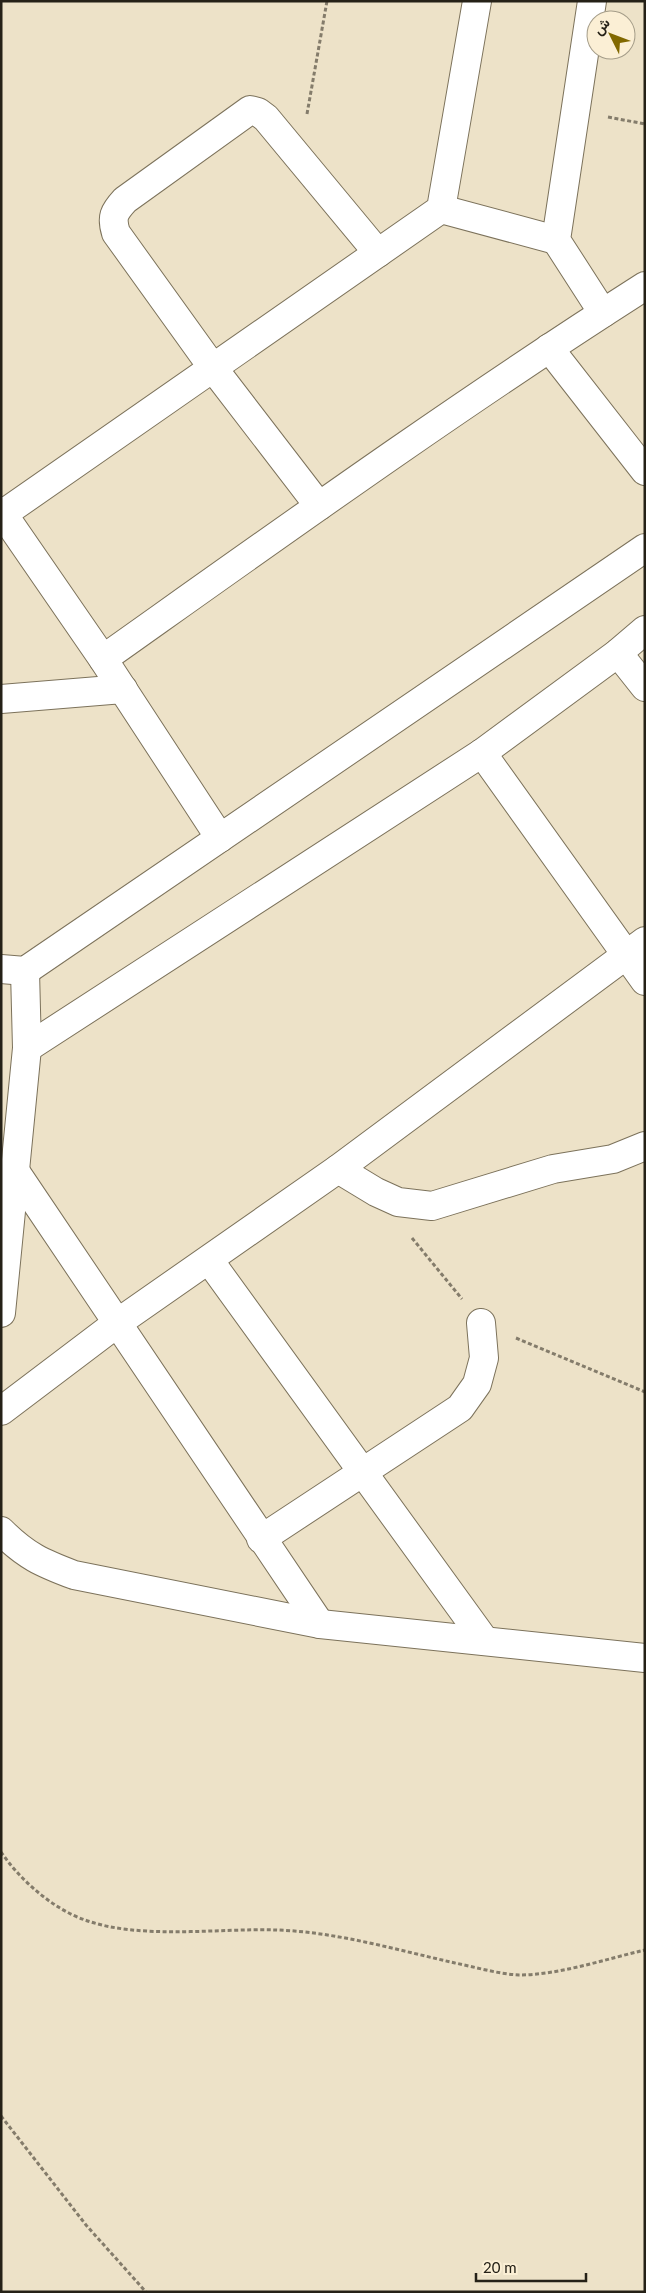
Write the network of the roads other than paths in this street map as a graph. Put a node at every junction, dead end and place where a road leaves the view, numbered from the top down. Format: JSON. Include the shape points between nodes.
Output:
{"nodes":[{"id":1,"x":477,"y":1,"type":"edge"},
{"id":2,"x":592,"y":1,"type":"edge"},
{"id":3,"x":441,"y":209,"type":"junction"},
{"id":4,"x":556,"y":240,"type":"junction"},
{"id":5,"x":378,"y":253,"type":"junction"},
{"id":6,"x":645,"y":286,"type":"edge"},
{"id":7,"x":603,"y":313,"type":"junction"},
{"id":8,"x":549,"y":348,"type":"junction"},
{"id":9,"x":214,"y":368,"type":"junction"},
{"id":10,"x":645,"y":471,"type":"edge"},
{"id":11,"x":319,"y":506,"type":"junction"},
{"id":12,"x":4,"y":522,"type":"edge"},
{"id":13,"x":645,"y":548,"type":"edge"},
{"id":14,"x":645,"y":630,"type":"edge"},
{"id":15,"x":618,"y":653,"type":"junction"},
{"id":16,"x":103,"y":659,"type":"junction"},
{"id":17,"x":645,"y":687,"type":"edge"},
{"id":18,"x":123,"y":689,"type":"junction"},
{"id":19,"x":1,"y":699,"type":"edge"},
{"id":20,"x":482,"y":753,"type":"junction"},
{"id":21,"x":220,"y":838,"type":"junction"},
{"id":22,"x":636,"y":948,"type":"edge"},
{"id":23,"x":13,"y":970,"type":"edge"},
{"id":24,"x":645,"y":981,"type":"edge"},
{"id":25,"x":27,"y":1048,"type":"junction"},
{"id":26,"x":645,"y":1146,"type":"edge"},
{"id":27,"x":338,"y":1168,"type":"junction"},
{"id":28,"x":15,"y":1171,"type":"junction"},
{"id":29,"x":209,"y":1260,"type":"junction"},
{"id":30,"x":1,"y":1313,"type":"edge"},
{"id":31,"x":481,"y":1323,"type":"dead end"},
{"id":32,"x":116,"y":1324,"type":"junction"},
{"id":33,"x":1,"y":1411,"type":"edge"},
{"id":34,"x":362,"y":1472,"type":"junction"},
{"id":35,"x":1,"y":1531,"type":"edge"},
{"id":36,"x":261,"y":1539,"type":"junction"},
{"id":37,"x":320,"y":1624,"type":"junction"},
{"id":38,"x":485,"y":1641,"type":"junction"},
{"id":39,"x":645,"y":1658,"type":"edge"}],
"edges":[{"from":1,"to":3,"type":"street"},
{"from":2,"to":4,"type":"street"},
{"from":3,"to":4,"type":"street"},
{"from":3,"to":5,"type":"street"},
{"from":4,"to":7,"type":"street"},
{"from":5,"to":9,"type":"street"},
{"from":5,"to":9,"type":"street","via":[[266,118],[250,110],[125,200],[116,209],[112,221],[116,233]]},
{"from":6,"to":7,"type":"street"},
{"from":7,"to":8,"type":"street"},
{"from":8,"to":10,"type":"street"},
{"from":8,"to":11,"type":"street"},
{"from":9,"to":11,"type":"street"},
{"from":9,"to":12,"type":"street"},
{"from":11,"to":16,"type":"street"},
{"from":12,"to":16,"type":"street"},
{"from":13,"to":21,"type":"street"},
{"from":14,"to":15,"type":"street"},
{"from":15,"to":17,"type":"street"},
{"from":15,"to":20,"type":"street"},
{"from":16,"to":18,"type":"street"},
{"from":18,"to":19,"type":"street"},
{"from":18,"to":21,"type":"street"},
{"from":20,"to":22,"type":"street"},
{"from":20,"to":25,"type":"street"},
{"from":21,"to":23,"type":"street"},
{"from":22,"to":24,"type":"street"},
{"from":22,"to":27,"type":"street"},
{"from":23,"to":25,"type":"street"},
{"from":25,"to":28,"type":"street"},
{"from":26,"to":27,"type":"street","via":[[613,1159],[553,1169],[432,1206],[398,1202]]},
{"from":27,"to":29,"type":"street"},
{"from":28,"to":30,"type":"street"},
{"from":28,"to":32,"type":"street"},
{"from":29,"to":32,"type":"street"},
{"from":29,"to":34,"type":"street"},
{"from":31,"to":34,"type":"street","via":[[484,1358],[477,1384],[460,1408]]},
{"from":32,"to":33,"type":"street"},
{"from":32,"to":36,"type":"street"},
{"from":34,"to":36,"type":"street"},
{"from":34,"to":38,"type":"street"},
{"from":35,"to":37,"type":"street","via":[[37,1561],[74,1575]]},
{"from":36,"to":37,"type":"street"},
{"from":37,"to":38,"type":"street"},
{"from":38,"to":39,"type":"street"}]}
